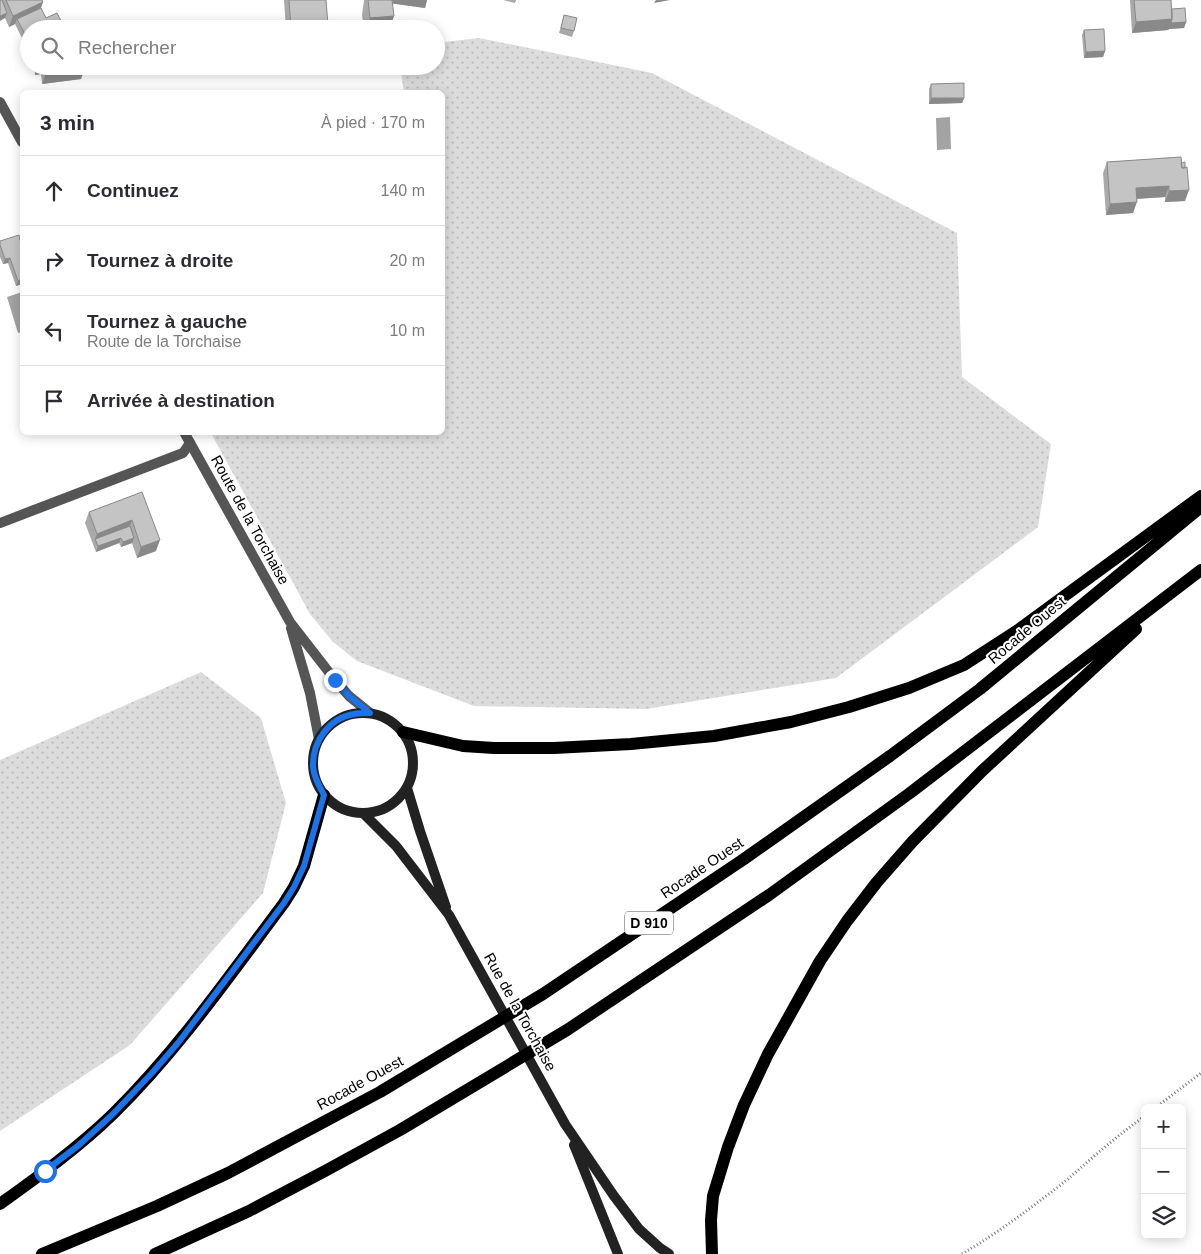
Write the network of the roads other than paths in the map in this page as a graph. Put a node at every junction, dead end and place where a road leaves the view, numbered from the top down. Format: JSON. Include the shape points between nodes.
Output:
{"nodes":[{"id":1,"x":0,"y":102,"type":"edge"},
{"id":2,"x":20,"y":138,"type":"edge"},
{"id":3,"x":186,"y":435,"type":"edge"},
{"id":4,"x":190,"y":443,"type":"junction"},
{"id":5,"x":1201,"y":496,"type":"edge"},
{"id":6,"x":1201,"y":507,"type":"edge"},
{"id":7,"x":0,"y":523,"type":"edge"},
{"id":8,"x":1198,"y":572,"type":"edge"},
{"id":9,"x":290,"y":622,"type":"junction"},
{"id":10,"x":370,"y":713,"type":"junction"},
{"id":11,"x":403,"y":732,"type":"junction"},
{"id":12,"x":319,"y":739,"type":"junction"},
{"id":13,"x":408,"y":788,"type":"junction"},
{"id":14,"x":324,"y":795,"type":"junction"},
{"id":15,"x":364,"y":814,"type":"junction"},
{"id":16,"x":449,"y":915,"type":"junction"},
{"id":17,"x":565,"y":1124,"type":"junction"},
{"id":18,"x":0,"y":1204,"type":"edge"},
{"id":19,"x":42,"y":1254,"type":"edge"},
{"id":20,"x":155,"y":1254,"type":"edge"},
{"id":21,"x":618,"y":1254,"type":"edge"},
{"id":22,"x":669,"y":1254,"type":"edge"},
{"id":23,"x":712,"y":1254,"type":"edge"}],
"edges":[{"from":1,"to":2,"type":"street"},
{"from":3,"to":4,"type":"street","name":"Route de la Torchaise"},
{"from":4,"to":7,"type":"street","via":[[183,453]]},
{"from":4,"to":9,"type":"street","name":"Route de la Torchaise"},
{"from":5,"to":11,"type":"main road","via":[[1018,630],[964,665],[909,688],[849,707],[714,736],[631,744],[494,748],[463,746]]},
{"from":6,"to":19,"type":"main road","name":"Rocade Ouest","number":"D 910","via":[[980,690],[744,859],[543,994],[380,1092],[228,1172]]},
{"from":8,"to":20,"type":"main road","number":"D 910","via":[[910,793],[769,894],[567,1030],[350,1158]]},
{"from":8,"to":23,"type":"main road","via":[[982,771],[913,841],[848,920],[793,1007],[744,1105],[713,1196]]},
{"from":9,"to":10,"type":"street","name":"Route de la Torchaise","via":[[349,696]]},
{"from":9,"to":12,"type":"street","name":"Route de la Torchaise"},
{"from":10,"to":11,"type":"main road","via":[[394,723]]},
{"from":10,"to":12,"type":"main road","via":[[340,718]]},
{"from":11,"to":13,"type":"main road","via":[[414,760]]},
{"from":12,"to":14,"type":"main road","via":[[313,768],[316,782]]},
{"from":13,"to":15,"type":"main road","via":[[389,807]]},
{"from":13,"to":16,"type":"main road","name":"Rue de la Torchaise"},
{"from":14,"to":15,"type":"main road","via":[[335,806]]},
{"from":14,"to":18,"type":"main road","via":[[304,866],[294,887],[178,1043],[113,1114],[52,1166]]},
{"from":15,"to":16,"type":"main road","name":"Rue de la Torchaise","via":[[396,846]]},
{"from":16,"to":17,"type":"main road","name":"Rue de la Torchaise"},
{"from":17,"to":21,"type":"main road","name":"Rue de la Torchaise"},
{"from":17,"to":22,"type":"main road","name":"Rue de la Torchaise","via":[[639,1229]]}]}
